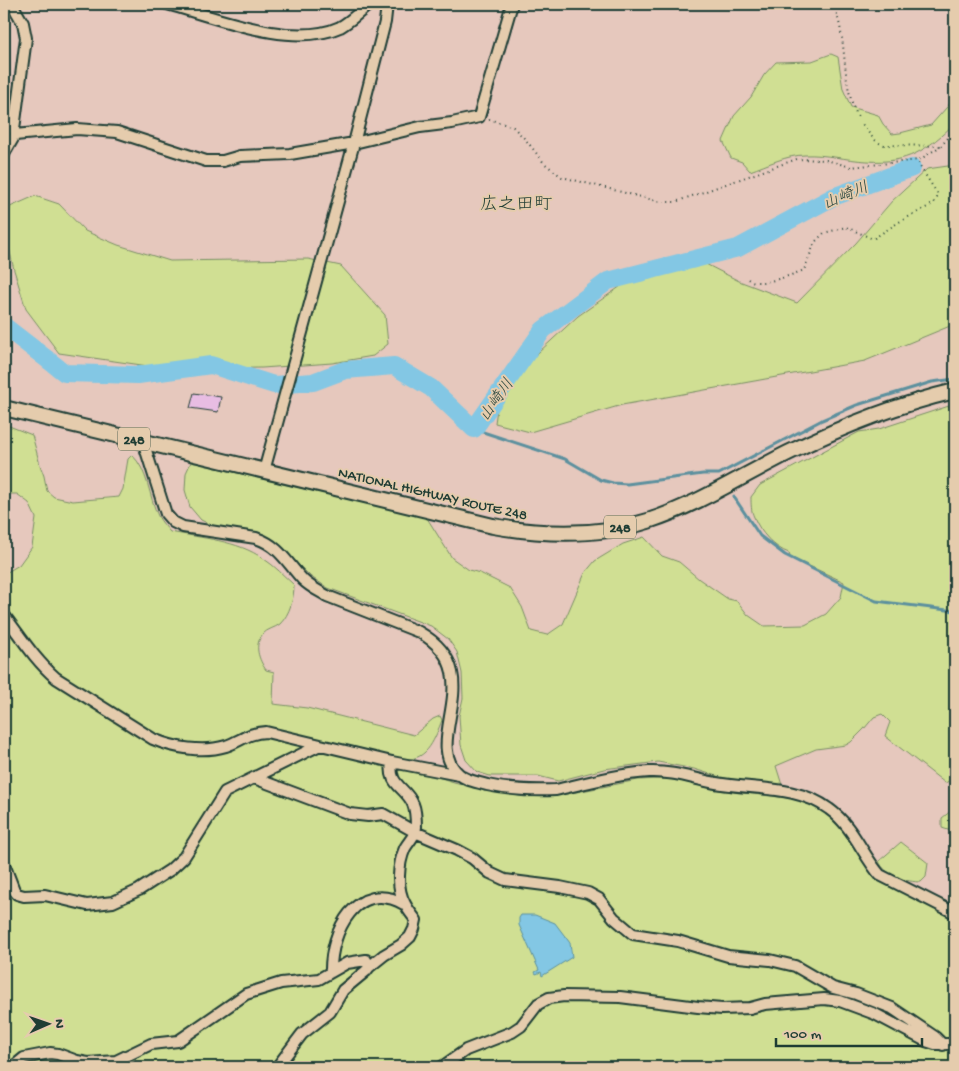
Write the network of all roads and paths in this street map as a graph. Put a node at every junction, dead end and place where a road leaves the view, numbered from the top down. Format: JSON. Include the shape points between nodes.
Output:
{"nodes":[{"id":1,"x":12,"y":4,"type":"edge"},
{"id":2,"x":167,"y":4,"type":"edge"},
{"id":3,"x":370,"y":4,"type":"edge"},
{"id":4,"x":387,"y":4,"type":"edge"},
{"id":5,"x":512,"y":4,"type":"edge"},
{"id":6,"x":833,"y":4,"type":"edge"},
{"id":7,"x":479,"y":117,"type":"junction"},
{"id":8,"x":11,"y":130,"type":"edge"},
{"id":9,"x":955,"y":130,"type":"edge"},
{"id":10,"x":354,"y":143,"type":"junction"},
{"id":11,"x":941,"y":146,"type":"junction"},
{"id":12,"x":4,"y":154,"type":"edge"},
{"id":13,"x":919,"y":160,"type":"junction"},
{"id":14,"x":748,"y":279,"type":"dead end"},
{"id":15,"x":955,"y":391,"type":"edge"},
{"id":16,"x":4,"y":408,"type":"edge"},
{"id":17,"x":142,"y":441,"type":"junction"},
{"id":18,"x":264,"y":471,"type":"junction"},
{"id":19,"x":4,"y":614,"type":"edge"},
{"id":20,"x":320,"y":745,"type":"junction"},
{"id":21,"x":392,"y":762,"type":"junction"},
{"id":22,"x":459,"y":775,"type":"junction"},
{"id":23,"x":254,"y":778,"type":"junction"},
{"id":24,"x":415,"y":832,"type":"junction"},
{"id":25,"x":4,"y":864,"type":"edge"},
{"id":26,"x":404,"y":904,"type":"junction"},
{"id":27,"x":955,"y":913,"type":"edge"},
{"id":28,"x":368,"y":967,"type":"junction"},
{"id":29,"x":331,"y":972,"type":"junction"},
{"id":30,"x":955,"y":1044,"type":"edge"},
{"id":31,"x":943,"y":1045,"type":"junction"},
{"id":32,"x":13,"y":1067,"type":"edge"},
{"id":33,"x":277,"y":1067,"type":"edge"},
{"id":34,"x":442,"y":1067,"type":"edge"}],
"edges":[{"from":1,"to":8,"type":"street","via":[[23,23],[26,38]]},
{"from":2,"to":3,"type":"street","via":[[277,34],[316,33],[339,27]]},
{"from":4,"to":10,"type":"street"},
{"from":5,"to":7,"type":"street"},
{"from":6,"to":11,"type":"path","via":[[840,19],[846,82],[858,120],[877,143]]},
{"from":7,"to":10,"type":"street"},
{"from":7,"to":13,"type":"path","via":[[513,127],[544,163],[562,177],[661,202],[676,202],[797,159],[826,160],[851,167]]},
{"from":8,"to":10,"type":"street","via":[[117,132],[206,161],[290,154]]},
{"from":8,"to":12,"type":"street"},
{"from":9,"to":11,"type":"path"},
{"from":10,"to":18,"type":"street"},
{"from":11,"to":13,"type":"path"},
{"from":13,"to":14,"type":"path","via":[[937,192],[932,204],[873,240],[846,227],[836,228],[815,242],[804,270],[766,282]]},
{"from":15,"to":18,"type":"highway","name":"NATIONAL HIGHWAY ROUTE 248","number":"248","via":[[921,399],[790,452],[684,508],[646,522],[606,530],[563,533],[516,530]]},
{"from":16,"to":17,"type":"highway","name":"NATIONAL HIGHWAY ROUTE 248","number":"248"},
{"from":17,"to":18,"type":"highway","name":"NATIONAL HIGHWAY ROUTE 248","number":"248"},
{"from":17,"to":22,"type":"street","via":[[166,514],[173,522],[183,527],[268,542],[314,588],[418,632],[443,651],[454,682],[448,752]]},
{"from":19,"to":20,"type":"street","via":[[26,646],[56,678],[167,745],[212,748],[254,732],[266,732]]},
{"from":20,"to":21,"type":"street"},
{"from":20,"to":23,"type":"street"},
{"from":21,"to":22,"type":"street"},
{"from":21,"to":24,"type":"street","via":[[392,778],[413,805]]},
{"from":22,"to":27,"type":"street","via":[[494,786],[543,791],[635,774],[664,772],[805,795],[844,821],[880,875]]},
{"from":23,"to":24,"type":"street","via":[[350,814],[382,814]]},
{"from":23,"to":25,"type":"street","via":[[226,792],[192,846],[170,870],[113,902],[87,905],[45,895],[17,894]]},
{"from":24,"to":26,"type":"street","via":[[405,848],[399,872]]},
{"from":24,"to":31,"type":"street","via":[[457,850],[505,880],[588,893],[599,899],[633,934],[678,941],[728,956],[795,966],[832,988],[892,1008]]},
{"from":26,"to":28,"type":"street","via":[[416,920],[414,929],[401,945]]},
{"from":26,"to":29,"type":"street","via":[[396,899],[376,897],[361,902],[349,913],[336,941]]},
{"from":28,"to":29,"type":"street","via":[[364,959],[347,963]]},
{"from":28,"to":33,"type":"street","via":[[343,990],[326,1016],[302,1034]]},
{"from":29,"to":32,"type":"street","via":[[319,979],[281,983],[246,994],[178,1041],[151,1044],[116,1060],[88,1063],[50,1053],[24,1058]]},
{"from":30,"to":31,"type":"street"},
{"from":31,"to":34,"type":"street","via":[[926,1042],[875,1014],[840,1001],[824,999],[750,1008],[698,1008],[620,998],[564,996],[538,1004],[521,1026],[512,1032],[466,1050]]}]}
